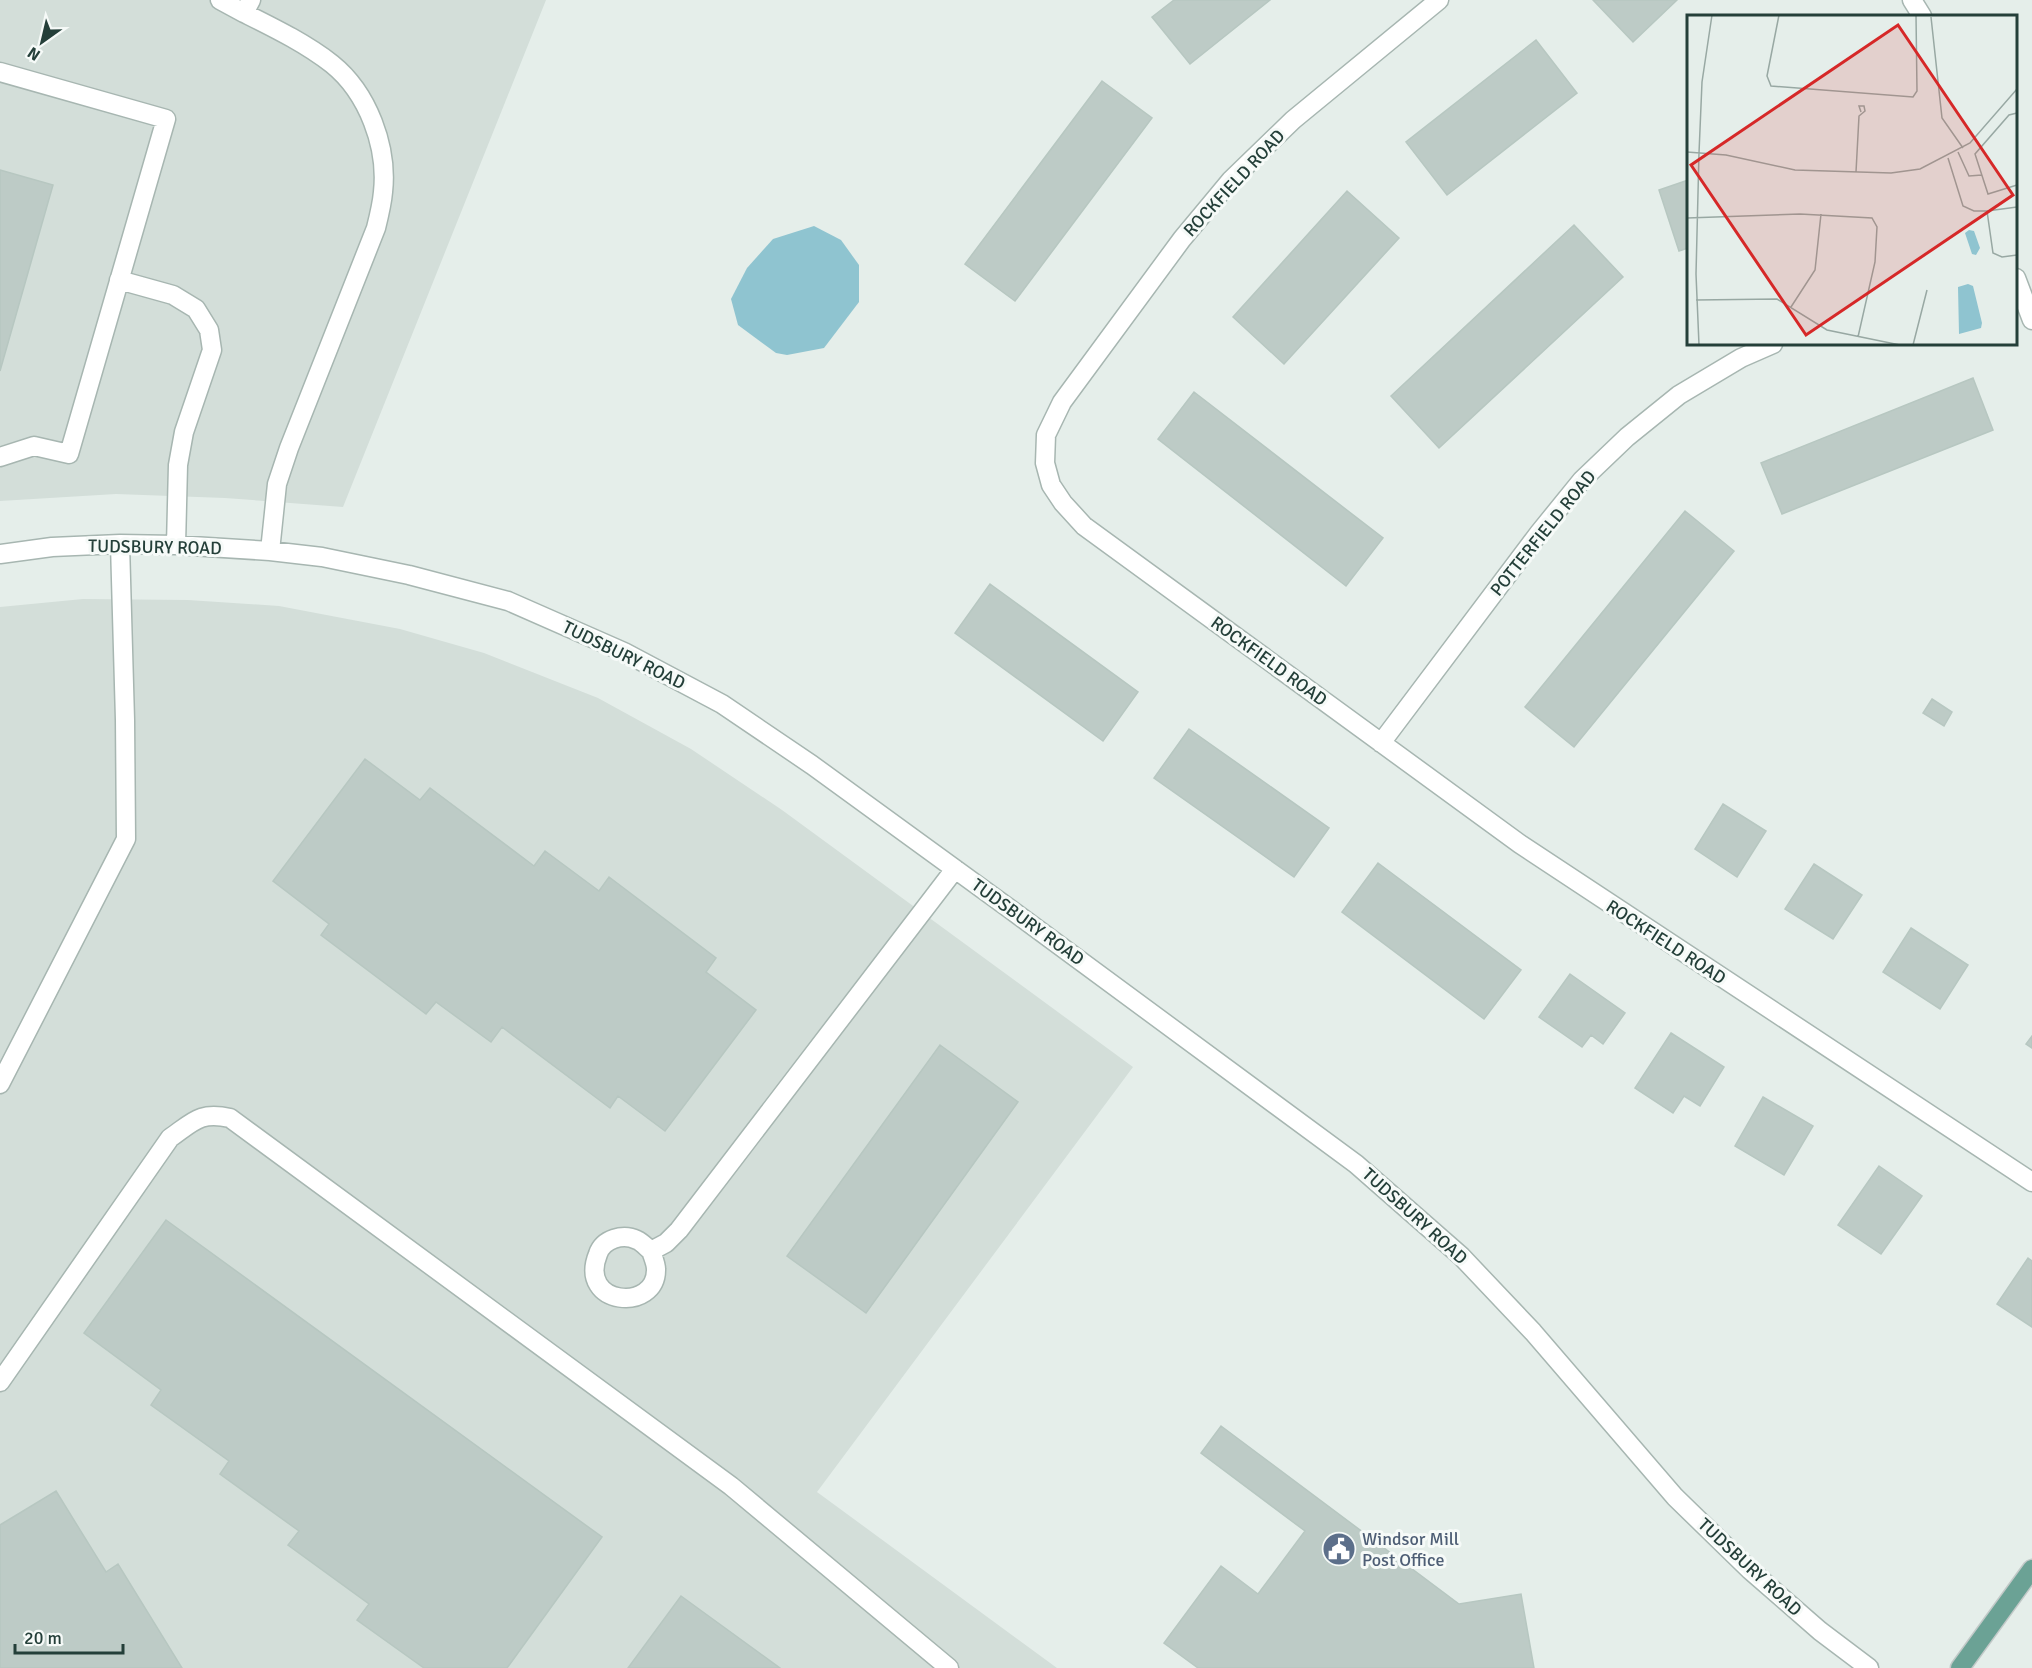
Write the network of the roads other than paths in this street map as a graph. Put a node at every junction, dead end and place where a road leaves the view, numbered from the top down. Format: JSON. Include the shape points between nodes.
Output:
{"nodes":[{"id":1,"x":220,"y":0,"type":"edge"},
{"id":2,"x":1439,"y":0,"type":"edge"},
{"id":3,"x":1912,"y":0,"type":"edge"},
{"id":4,"x":247,"y":6,"type":"edge"},
{"id":5,"x":1921,"y":15,"type":"edge"},
{"id":6,"x":0,"y":72,"type":"edge"},
{"id":7,"x":119,"y":280,"type":"junction"},
{"id":8,"x":2017,"y":281,"type":"edge"},
{"id":9,"x":2032,"y":320,"type":"edge"},
{"id":10,"x":1771,"y":345,"type":"edge"},
{"id":11,"x":0,"y":457,"type":"edge"},
{"id":12,"x":120,"y":544,"type":"junction"},
{"id":13,"x":176,"y":545,"type":"junction"},
{"id":14,"x":270,"y":551,"type":"junction"},
{"id":15,"x":0,"y":554,"type":"edge"},
{"id":16,"x":1381,"y":743,"type":"junction"},
{"id":17,"x":955,"y":869,"type":"junction"},
{"id":18,"x":0,"y":1084,"type":"edge"},
{"id":19,"x":2032,"y":1182,"type":"edge"},
{"id":20,"x":651,"y":1251,"type":"dead end"},
{"id":21,"x":0,"y":1382,"type":"edge"},
{"id":22,"x":2032,"y":1569,"type":"edge"},
{"id":23,"x":949,"y":1668,"type":"edge"},
{"id":24,"x":1869,"y":1668,"type":"edge"},
{"id":25,"x":1960,"y":1668,"type":"edge"}],
"edges":[{"from":1,"to":4,"type":"street"},
{"from":2,"to":16,"type":"street","name":"ROCKFIELD ROAD","via":[[1293,120],[1232,180],[1182,239],[1062,402],[1046,435],[1045,463],[1051,485],[1084,526]]},
{"from":3,"to":5,"type":"street"},
{"from":4,"to":14,"type":"street","via":[[334,65],[372,118],[382,153],[383,191],[376,228],[277,484]]},
{"from":6,"to":7,"type":"street","via":[[166,119]]},
{"from":7,"to":11,"type":"street","via":[[69,454],[34,446]]},
{"from":7,"to":13,"type":"street","via":[[173,295],[196,309],[209,330],[212,350],[184,432],[178,465]]},
{"from":8,"to":9,"type":"street"},
{"from":10,"to":16,"type":"street","name":"POTTERFIELD ROAD","via":[[1679,395],[1582,480]]},
{"from":12,"to":13,"type":"street","name":"TUDSBURY ROAD"},
{"from":12,"to":15,"type":"street","name":"TUDSBURY ROAD"},
{"from":12,"to":18,"type":"street","via":[[126,839]]},
{"from":13,"to":14,"type":"street","name":"TUDSBURY ROAD"},
{"from":14,"to":17,"type":"street","name":"TUDSBURY ROAD","via":[[410,575],[508,601],[624,652],[722,704]]},
{"from":16,"to":19,"type":"street","name":"ROCKFIELD ROAD","via":[[1520,844]]},
{"from":17,"to":20,"type":"street","via":[[679,1230]]},
{"from":17,"to":24,"type":"street","name":"TUDSBURY ROAD","via":[[1356,1164],[1452,1248],[1533,1332],[1675,1497],[1750,1570]]},
{"from":21,"to":23,"type":"street","via":[[170,1138],[198,1118],[214,1114],[230,1118],[731,1486]]},
{"from":22,"to":25,"type":"main road"}]}
